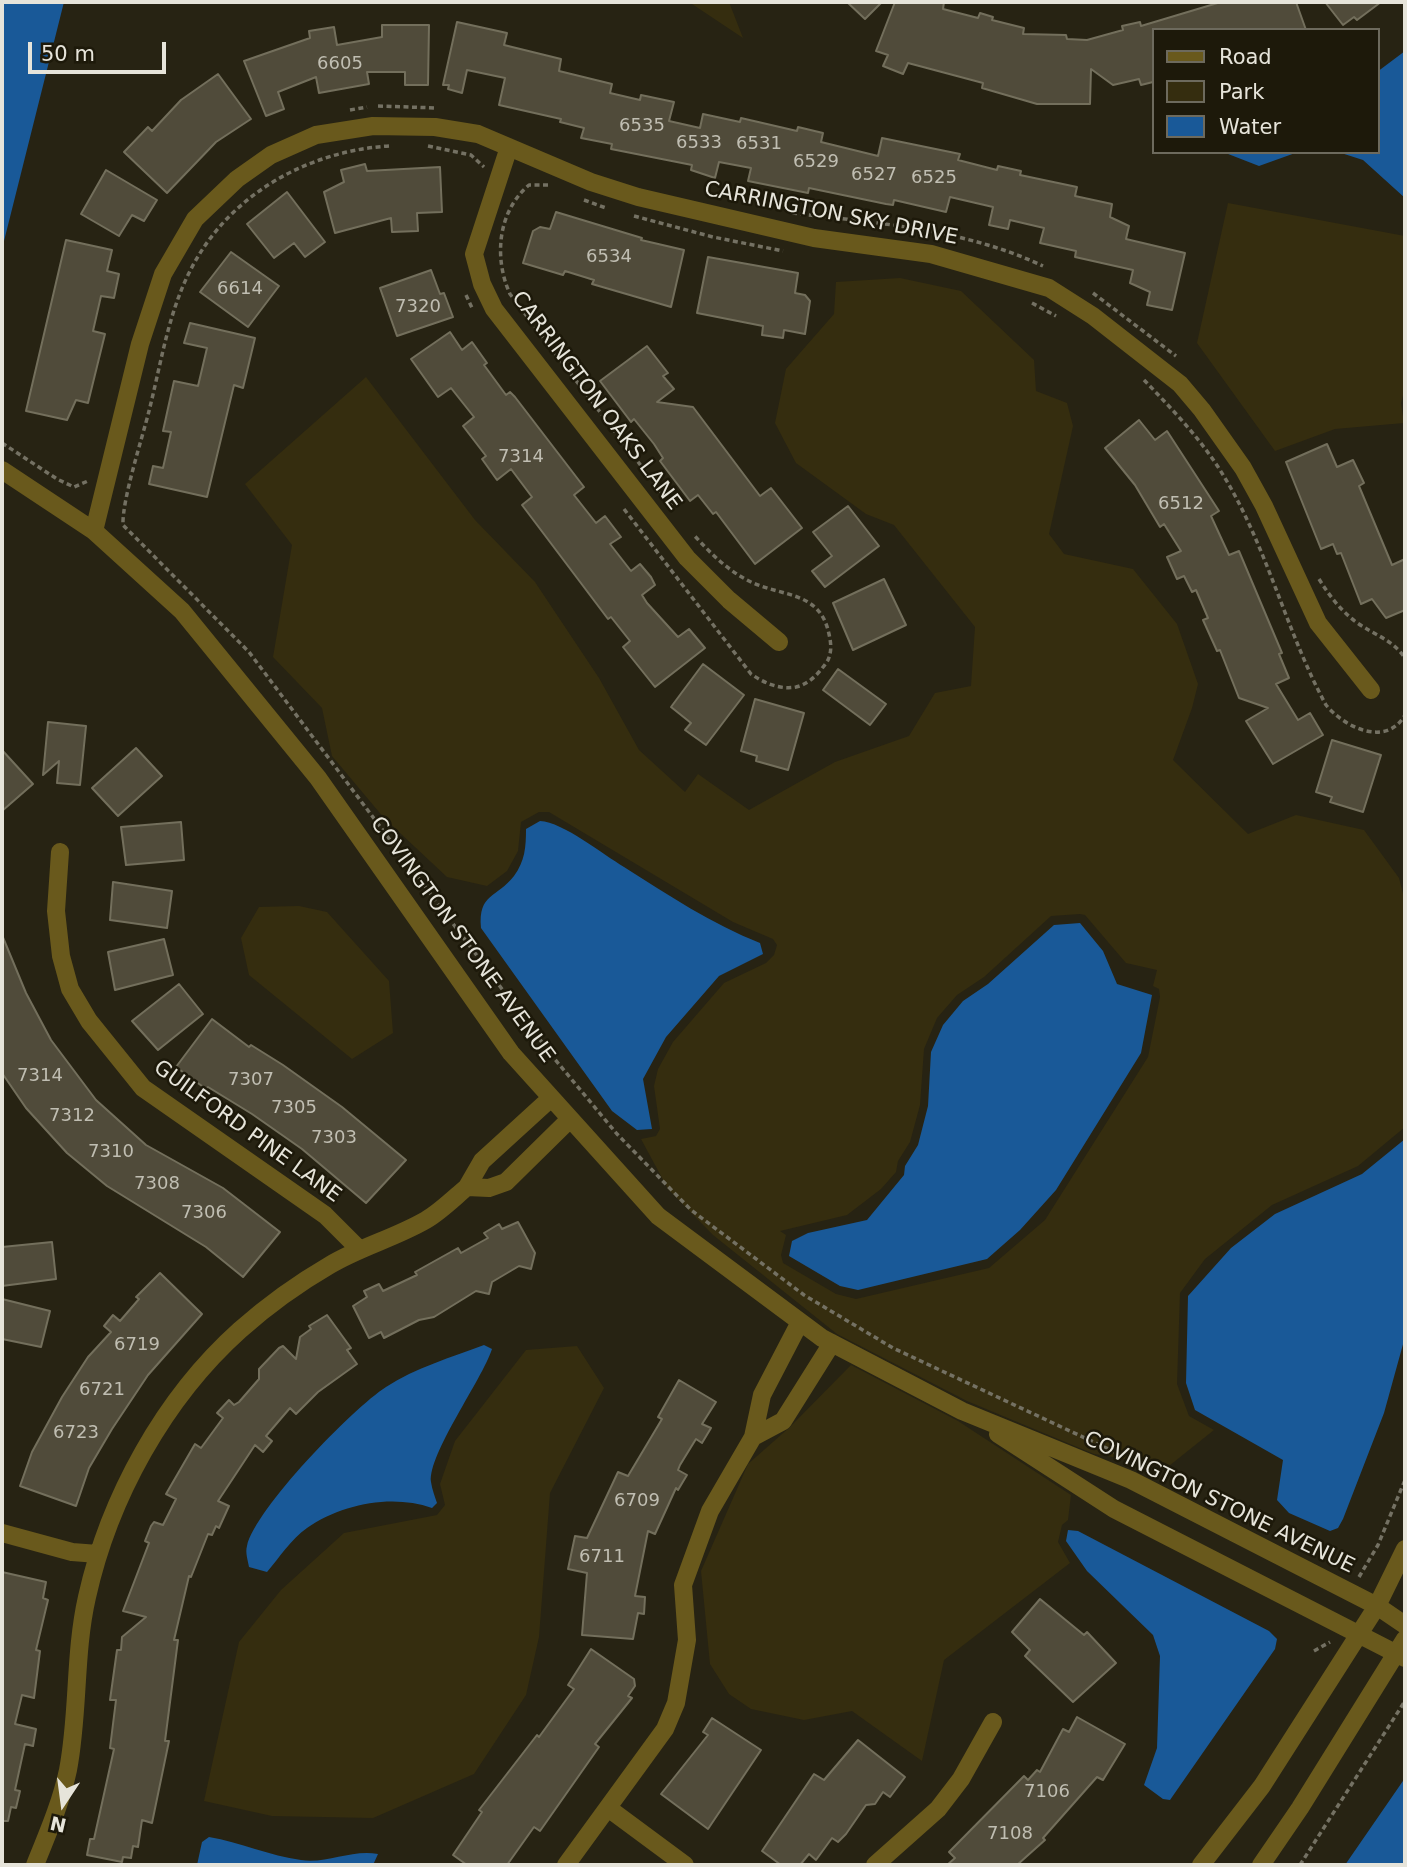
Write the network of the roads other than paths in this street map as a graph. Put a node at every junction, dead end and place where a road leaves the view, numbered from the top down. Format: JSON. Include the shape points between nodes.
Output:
{"nodes":[{"id":1,"x":509,"y":147,"type":"junction"},
{"id":2,"x":2,"y":470,"type":"edge"},
{"id":3,"x":94,"y":531,"type":"junction"},
{"id":4,"x":779,"y":642,"type":"dead end"},
{"id":5,"x":1371,"y":691,"type":"dead end"},
{"id":6,"x":60,"y":852,"type":"dead end"},
{"id":7,"x":551,"y":1098,"type":"junction"},
{"id":8,"x":570,"y":1119,"type":"junction"},
{"id":9,"x":467,"y":1188,"type":"junction"},
{"id":10,"x":360,"y":1250,"type":"junction"},
{"id":11,"x":800,"y":1322,"type":"junction"},
{"id":12,"x":832,"y":1343,"type":"junction"},
{"id":13,"x":962,"y":1411,"type":"junction"},
{"id":14,"x":752,"y":1437,"type":"junction"},
{"id":15,"x":2,"y":1533,"type":"edge"},
{"id":16,"x":1405,"y":1549,"type":"edge"},
{"id":17,"x":99,"y":1554,"type":"junction"},
{"id":18,"x":1377,"y":1606,"type":"junction"},
{"id":19,"x":1405,"y":1625,"type":"edge"},
{"id":20,"x":1357,"y":1634,"type":"junction"},
{"id":21,"x":1402,"y":1650,"type":"edge"},
{"id":22,"x":993,"y":1722,"type":"dead end"},
{"id":23,"x":608,"y":1808,"type":"junction"},
{"id":24,"x":35,"y":1865,"type":"edge"},
{"id":25,"x":566,"y":1865,"type":"edge"},
{"id":26,"x":685,"y":1865,"type":"edge"},
{"id":27,"x":875,"y":1865,"type":"edge"},
{"id":28,"x":1200,"y":1865,"type":"edge"},
{"id":29,"x":1261,"y":1865,"type":"edge"}],
"edges":[{"from":1,"to":3,"type":"street","name":"CARRINGTON SKY DRIVE","via":[[478,134],[435,127],[373,126],[316,135],[271,155],[237,179],[195,219],[163,274],[140,344]]},
{"from":1,"to":4,"type":"street","name":"CARRINGTON OAKS LANE","via":[[474,254],[494,309],[687,558]]},
{"from":1,"to":5,"type":"street","name":"CARRINGTON SKY DRIVE","via":[[638,197],[814,238],[931,254],[1049,288],[1180,384],[1202,410],[1259,496],[1318,623]]},
{"from":2,"to":3,"type":"street","name":"COVINGTON STONE AVENUE"},
{"from":3,"to":7,"type":"street","name":"COVINGTON STONE AVENUE","via":[[182,611],[318,778],[511,1053]]},
{"from":6,"to":10,"type":"street","name":"GUILFORD PINE LANE","via":[[56,911],[61,956],[70,989],[89,1021],[144,1088],[325,1215]]},
{"from":7,"to":8,"type":"street","name":"COVINGTON STONE AVENUE"},
{"from":7,"to":9,"type":"street","via":[[482,1161]]},
{"from":8,"to":9,"type":"street","via":[[506,1182]]},
{"from":8,"to":11,"type":"street","name":"COVINGTON STONE AVENUE","via":[[657,1216]]},
{"from":9,"to":10,"type":"street","via":[[427,1219]]},
{"from":10,"to":17,"type":"street","via":[[268,1308],[209,1364],[173,1406],[140,1458]]},
{"from":11,"to":12,"type":"street","name":"COVINGTON STONE AVENUE"},
{"from":11,"to":14,"type":"street","via":[[762,1395]]},
{"from":12,"to":13,"type":"street","name":"COVINGTON STONE AVENUE"},
{"from":12,"to":14,"type":"street","via":[[783,1421]]},
{"from":13,"to":18,"type":"street","name":"COVINGTON STONE AVENUE","via":[[1131,1480]]},
{"from":13,"to":20,"type":"street","name":"COVINGTON STONE AVENUE","via":[[1114,1510]]},
{"from":14,"to":23,"type":"street","via":[[710,1511],[682,1585],[687,1640],[676,1703],[665,1729]]},
{"from":15,"to":17,"type":"street","via":[[72,1552]]},
{"from":16,"to":18,"type":"street"},
{"from":17,"to":24,"type":"street","via":[[87,1599],[68,1771]]},
{"from":18,"to":19,"type":"street","name":"COVINGTON STONE AVENUE"},
{"from":18,"to":20,"type":"street"},
{"from":20,"to":21,"type":"street","name":"COVINGTON STONE AVENUE"},
{"from":20,"to":28,"type":"street","via":[[1262,1786]]},
{"from":21,"to":29,"type":"street"},
{"from":22,"to":27,"type":"street","via":[[938,1809]]},
{"from":23,"to":25,"type":"street"},
{"from":23,"to":26,"type":"street"}]}
